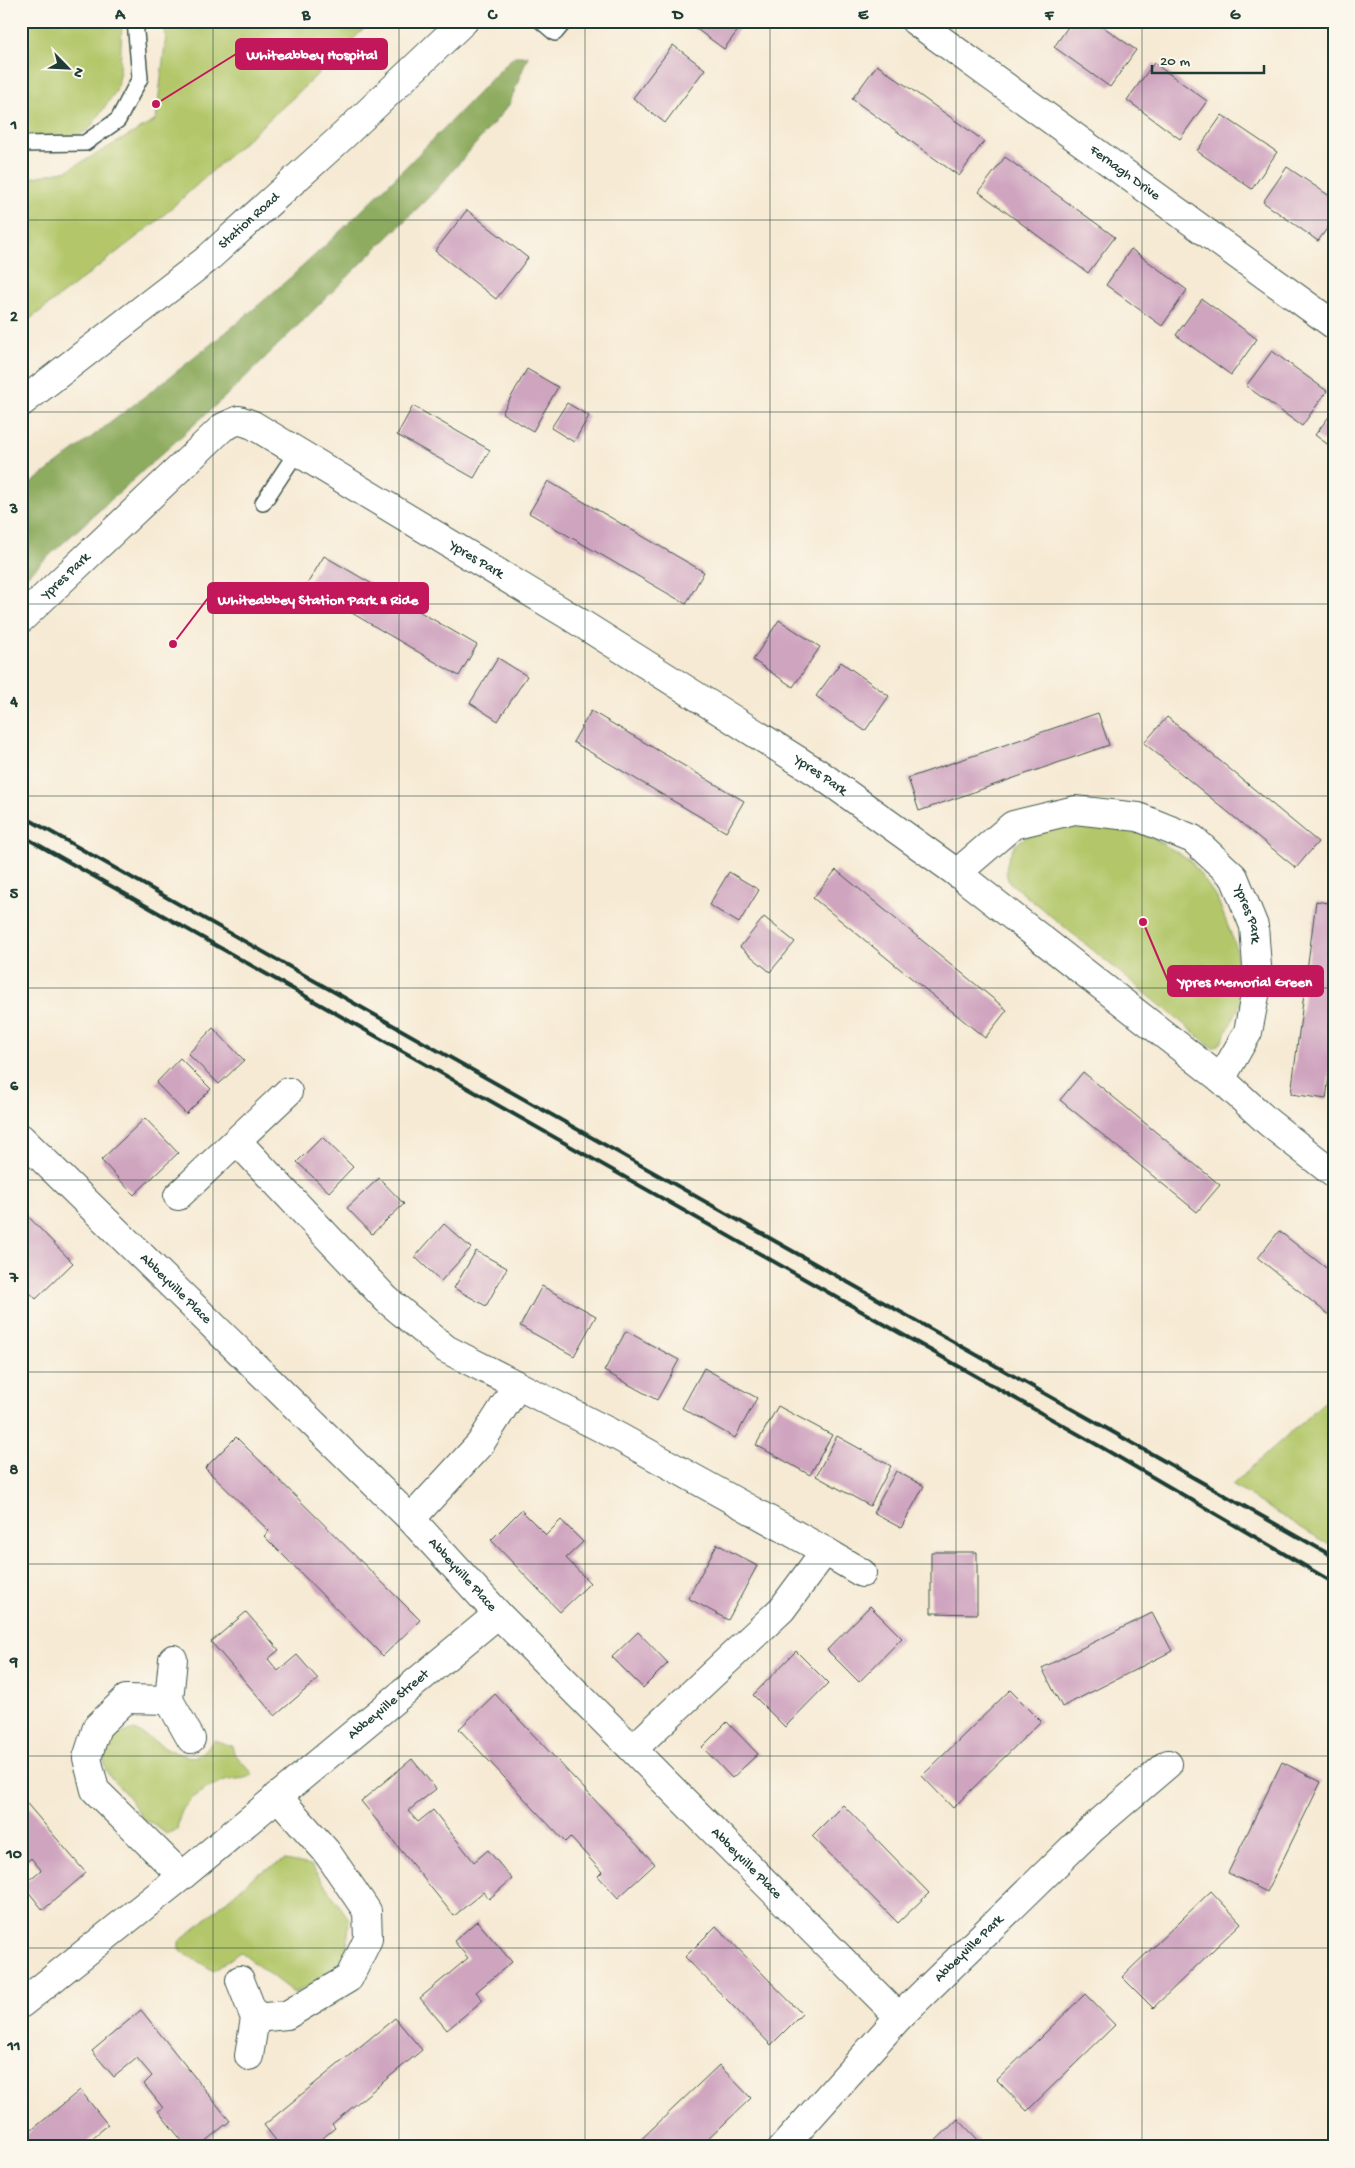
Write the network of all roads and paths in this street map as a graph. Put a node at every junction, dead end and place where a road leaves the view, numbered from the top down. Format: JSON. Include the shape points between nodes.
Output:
{"nodes":[{"id":1,"x":135,"y":21,"type":"edge"},
{"id":2,"x":464,"y":21,"type":"edge"},
{"id":3,"x":541,"y":21,"type":"edge"},
{"id":4,"x":565,"y":21,"type":"edge"},
{"id":5,"x":915,"y":21,"type":"edge"},
{"id":6,"x":21,"y":144,"type":"edge"},
{"id":7,"x":1334,"y":324,"type":"edge"},
{"id":8,"x":21,"y":403,"type":"edge"},
{"id":9,"x":296,"y":452,"type":"junction"},
{"id":10,"x":264,"y":503,"type":"dead end"},
{"id":11,"x":21,"y":619,"type":"edge"},
{"id":12,"x":957,"y":873,"type":"junction"},
{"id":13,"x":1221,"y":1080,"type":"junction"},
{"id":14,"x":288,"y":1092,"type":"dead end"},
{"id":15,"x":21,"y":1138,"type":"edge"},
{"id":16,"x":238,"y":1142,"type":"junction"},
{"id":17,"x":1334,"y":1174,"type":"edge"},
{"id":18,"x":178,"y":1196,"type":"dead end"},
{"id":19,"x":517,"y":1386,"type":"junction"},
{"id":20,"x":411,"y":1519,"type":"junction"},
{"id":21,"x":825,"y":1551,"type":"junction"},
{"id":22,"x":862,"y":1573,"type":"dead end"},
{"id":23,"x":498,"y":1614,"type":"junction"},
{"id":24,"x":174,"y":1659,"type":"dead end"},
{"id":25,"x":169,"y":1700,"type":"junction"},
{"id":26,"x":191,"y":1739,"type":"dead end"},
{"id":27,"x":633,"y":1749,"type":"junction"},
{"id":28,"x":1168,"y":1764,"type":"dead end"},
{"id":29,"x":277,"y":1796,"type":"junction"},
{"id":30,"x":182,"y":1876,"type":"junction"},
{"id":31,"x":240,"y":1980,"type":"dead end"},
{"id":32,"x":21,"y":2004,"type":"edge"},
{"id":33,"x":899,"y":2017,"type":"junction"},
{"id":34,"x":255,"y":2018,"type":"junction"},
{"id":35,"x":249,"y":2056,"type":"dead end"},
{"id":36,"x":783,"y":2147,"type":"edge"}],
"edges":[{"from":1,"to":6,"type":"lane","via":[[140,78],[118,120],[85,143]]},
{"from":2,"to":8,"type":"street","name":"Station Road","via":[[206,260]]},
{"from":3,"to":4,"type":"lane","via":[[554,33]]},
{"from":5,"to":7,"type":"street","name":"Fernagh Drive"},
{"from":9,"to":10,"type":"lane"},
{"from":9,"to":11,"type":"street","name":"Ypres Park","via":[[239,420],[223,427]]},
{"from":9,"to":12,"type":"street","name":"Ypres Park","via":[[568,615],[818,773]]},
{"from":12,"to":13,"type":"street","name":"Ypres Park"},
{"from":12,"to":13,"type":"street","name":"Ypres Park","via":[[1014,825],[1075,810],[1138,817],[1193,839],[1234,877],[1254,926],[1258,980],[1248,1032]]},
{"from":13,"to":17,"type":"street","name":"Ypres Park"},
{"from":14,"to":16,"type":"street"},
{"from":15,"to":20,"type":"street","name":"Abbeyville Place"},
{"from":16,"to":18,"type":"street"},
{"from":16,"to":19,"type":"street","via":[[386,1299],[446,1349]]},
{"from":19,"to":20,"type":"street","via":[[480,1444]]},
{"from":19,"to":21,"type":"street","via":[[634,1445]]},
{"from":20,"to":23,"type":"street","name":"Abbeyville Place"},
{"from":21,"to":22,"type":"street"},
{"from":21,"to":27,"type":"street","via":[[775,1616]]},
{"from":23,"to":27,"type":"street","name":"Abbeyville Place"},
{"from":23,"to":29,"type":"street","name":"Abbeyville Street"},
{"from":24,"to":25,"type":"street"},
{"from":25,"to":26,"type":"street"},
{"from":25,"to":30,"type":"street","via":[[126,1699],[97,1727],[87,1758],[95,1790]]},
{"from":27,"to":33,"type":"street","name":"Abbeyville Place"},
{"from":28,"to":33,"type":"street","name":"Abbeyville Park","via":[[1093,1828]]},
{"from":29,"to":30,"type":"street","name":"Abbeyville Street"},
{"from":29,"to":34,"type":"street","via":[[326,1850],[367,1911],[368,1939],[349,1978],[287,2015]]},
{"from":30,"to":32,"type":"street","name":"Abbeyville Street"},
{"from":31,"to":34,"type":"street"},
{"from":33,"to":36,"type":"street","name":"Abbeyville Park"},
{"from":34,"to":35,"type":"street"}]}
